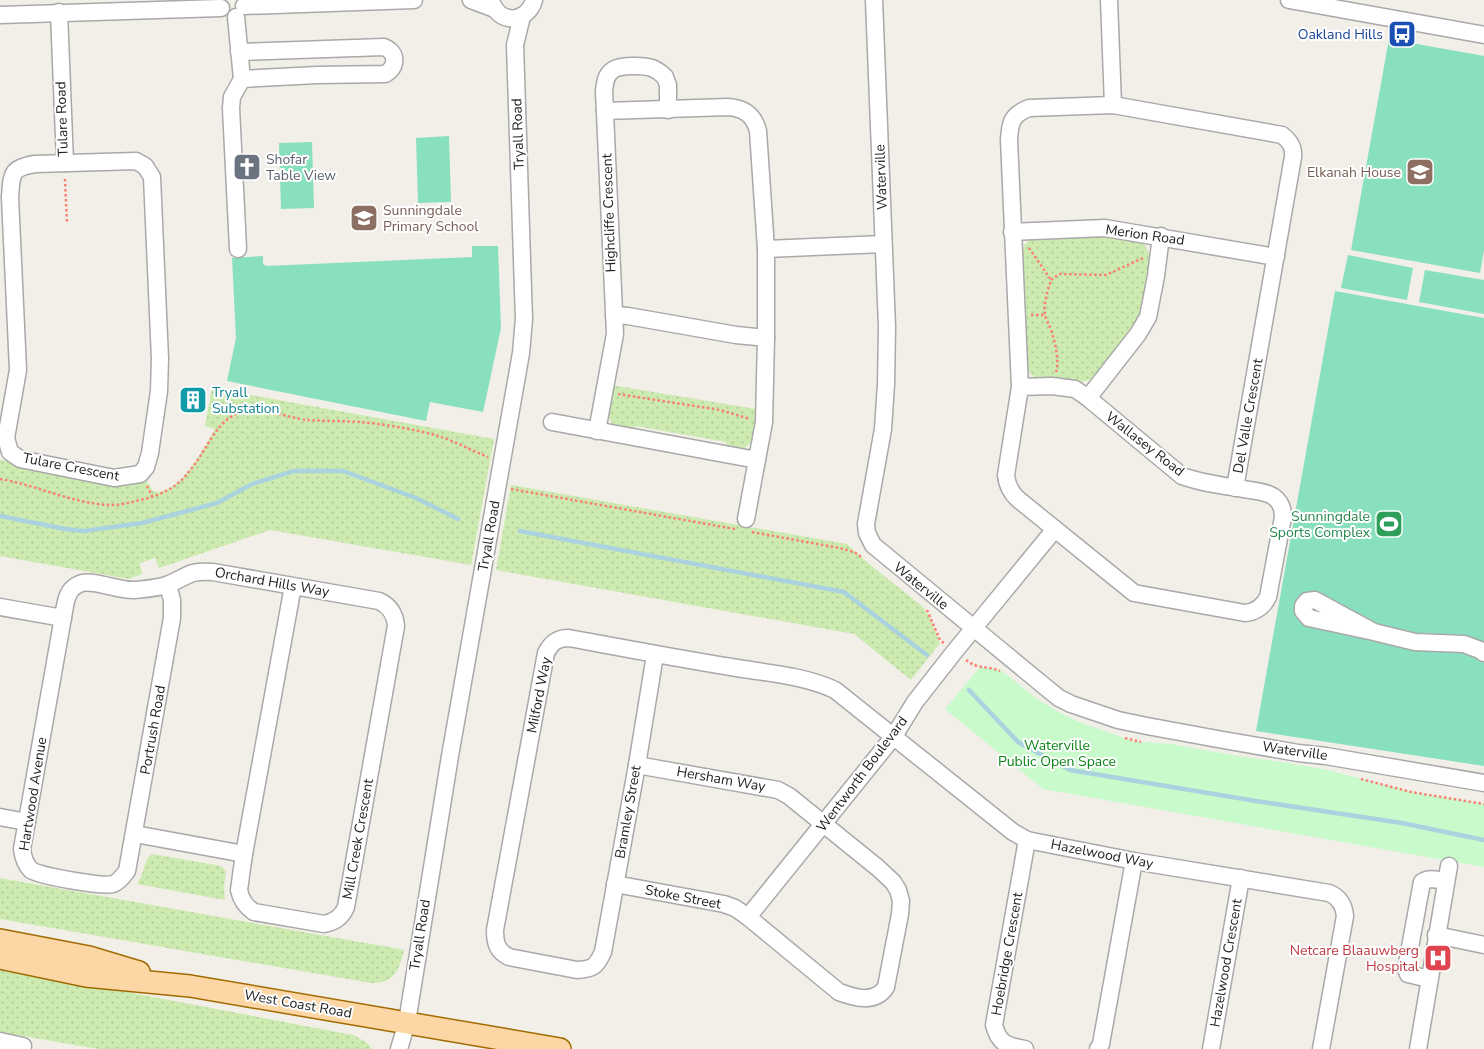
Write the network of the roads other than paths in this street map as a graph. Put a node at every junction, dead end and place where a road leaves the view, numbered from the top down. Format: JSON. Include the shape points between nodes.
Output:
{"nodes":[{"id":1,"x":414,"y":0,"type":"edge"},
{"id":2,"x":471,"y":0,"type":"edge"},
{"id":3,"x":874,"y":0,"type":"edge"},
{"id":4,"x":1109,"y":0,"type":"edge"},
{"id":5,"x":1289,"y":0,"type":"edge"},
{"id":6,"x":222,"y":4,"type":"edge"},
{"id":7,"x":534,"y":5,"type":"edge"},
{"id":8,"x":1369,"y":7,"type":"edge"},
{"id":9,"x":241,"y":8,"type":"edge"},
{"id":10,"x":496,"y":8,"type":"edge"},
{"id":11,"x":59,"y":12,"type":"junction"},
{"id":12,"x":0,"y":15,"type":"edge"},
{"id":13,"x":1484,"y":35,"type":"edge"},
{"id":14,"x":515,"y":45,"type":"junction"},
{"id":15,"x":240,"y":52,"type":"junction"},
{"id":16,"x":242,"y":79,"type":"junction"},
{"id":17,"x":1112,"y":104,"type":"junction"},
{"id":18,"x":668,"y":110,"type":"junction"},
{"id":19,"x":605,"y":112,"type":"junction"},
{"id":20,"x":64,"y":163,"type":"junction"},
{"id":21,"x":1017,"y":231,"type":"junction"},
{"id":22,"x":1161,"y":236,"type":"junction"},
{"id":23,"x":884,"y":244,"type":"junction"},
{"id":24,"x":238,"y":249,"type":"dead end"},
{"id":25,"x":766,"y":249,"type":"junction"},
{"id":26,"x":1276,"y":257,"type":"junction"},
{"id":27,"x":6,"y":260,"type":"edge"},
{"id":28,"x":614,"y":315,"type":"junction"},
{"id":29,"x":766,"y":338,"type":"junction"},
{"id":30,"x":1020,"y":387,"type":"junction"},
{"id":31,"x":1088,"y":398,"type":"junction"},
{"id":32,"x":552,"y":422,"type":"dead end"},
{"id":33,"x":597,"y":431,"type":"junction"},
{"id":34,"x":757,"y":460,"type":"junction"},
{"id":35,"x":1235,"y":488,"type":"junction"},
{"id":36,"x":746,"y":519,"type":"dead end"},
{"id":37,"x":1055,"y":530,"type":"junction"},
{"id":38,"x":168,"y":585,"type":"junction"},
{"id":39,"x":293,"y":586,"type":"junction"},
{"id":40,"x":0,"y":607,"type":"edge"},
{"id":41,"x":390,"y":608,"type":"joint"},
{"id":42,"x":63,"y":618,"type":"junction"},
{"id":43,"x":973,"y":629,"type":"junction"},
{"id":44,"x":1374,"y":632,"type":"dead end"},
{"id":45,"x":1484,"y":653,"type":"edge"},
{"id":46,"x":654,"y":655,"type":"junction"},
{"id":47,"x":894,"y":736,"type":"junction"},
{"id":48,"x":637,"y":765,"type":"junction"},
{"id":49,"x":1484,"y":783,"type":"edge"},
{"id":50,"x":0,"y":817,"type":"edge"},
{"id":51,"x":27,"y":822,"type":"junction"},
{"id":52,"x":824,"y":824,"type":"junction"},
{"id":53,"x":135,"y":834,"type":"junction"},
{"id":54,"x":1027,"y":840,"type":"junction"},
{"id":55,"x":244,"y":854,"type":"junction"},
{"id":56,"x":1134,"y":861,"type":"junction"},
{"id":57,"x":124,"y":875,"type":"joint"},
{"id":58,"x":1241,"y":878,"type":"junction"},
{"id":59,"x":615,"y":884,"type":"junction"},
{"id":60,"x":748,"y":917,"type":"junction"},
{"id":61,"x":1436,"y":935,"type":"junction"},
{"id":62,"x":0,"y":940,"type":"edge"},
{"id":63,"x":1484,"y":944,"type":"edge"},
{"id":64,"x":0,"y":958,"type":"edge"},
{"id":65,"x":593,"y":967,"type":"joint"},
{"id":66,"x":1429,"y":979,"type":"junction"},
{"id":67,"x":190,"y":986,"type":"junction"},
{"id":68,"x":407,"y":1022,"type":"junction"},
{"id":69,"x":0,"y":1042,"type":"edge"},
{"id":70,"x":23,"y":1046,"type":"dead end"},
{"id":71,"x":399,"y":1049,"type":"edge"},
{"id":72,"x":560,"y":1049,"type":"edge"},
{"id":73,"x":1024,"y":1049,"type":"edge"},
{"id":74,"x":1098,"y":1049,"type":"edge"},
{"id":75,"x":1211,"y":1049,"type":"edge"},
{"id":76,"x":1321,"y":1049,"type":"edge"},
{"id":77,"x":1418,"y":1049,"type":"edge"}],
"edges":[{"from":1,"to":9,"type":"street"},
{"from":2,"to":10,"type":"street"},
{"from":3,"to":23,"type":"street","name":"Waterville"},
{"from":4,"to":17,"type":"street"},
{"from":5,"to":8,"type":"street"},
{"from":6,"to":9,"type":"street","via":[[223,12],[231,17]]},
{"from":6,"to":11,"type":"street"},
{"from":7,"to":10,"type":"street","via":[[512,18]]},
{"from":7,"to":14,"type":"street","name":"Tryall Road"},
{"from":8,"to":13,"type":"street"},
{"from":9,"to":15,"type":"street"},
{"from":10,"to":14,"type":"street","name":"Tryall Road"},
{"from":11,"to":12,"type":"street"},
{"from":11,"to":20,"type":"street","name":"Tulare Road"},
{"from":14,"to":68,"type":"street","name":"Tryall Road","via":[[524,319],[521,353]]},
{"from":15,"to":16,"type":"street"},
{"from":15,"to":16,"type":"street","via":[[384,47],[394,57],[391,70],[385,74]]},
{"from":16,"to":24,"type":"street","via":[[232,97],[231,108]]},
{"from":17,"to":21,"type":"street","name":"Del Valle Crescent","via":[[1029,108],[1014,117],[1009,140]]},
{"from":17,"to":26,"type":"street","name":"Del Valle Crescent","via":[[1286,138],[1292,146],[1293,157]]},
{"from":18,"to":19,"type":"street"},
{"from":18,"to":19,"type":"street","name":"Highcliffe Crescent","via":[[665,77],[653,68],[642,66],[613,70],[606,78]]},
{"from":18,"to":25,"type":"street","via":[[737,108],[756,122]]},
{"from":19,"to":28,"type":"street","name":"Highcliffe Crescent"},
{"from":20,"to":27,"type":"street","name":"Tulare Road","via":[[22,166],[15,172]]},
{"from":20,"to":27,"type":"street","name":"Tulare Crescent","via":[[136,161],[145,166],[152,177],[160,391],[150,454],[140,474],[114,478],[20,458],[10,452],[6,438],[18,370]]},
{"from":21,"to":22,"type":"street","name":"Merion Road","via":[[1105,228]]},
{"from":21,"to":30,"type":"street","name":"Del Valle Crescent"},
{"from":22,"to":26,"type":"street","name":"Merion Road"},
{"from":22,"to":31,"type":"street","via":[[1148,317]]},
{"from":23,"to":25,"type":"street"},
{"from":23,"to":43,"type":"street","name":"Waterville","via":[[886,384],[883,429],[867,533],[872,545]]},
{"from":25,"to":29,"type":"street"},
{"from":26,"to":35,"type":"street","name":"Del Valle Crescent"},
{"from":28,"to":29,"type":"street"},
{"from":28,"to":33,"type":"street","name":"Highcliffe Crescent","via":[[615,334]]},
{"from":29,"to":34,"type":"street","via":[[764,422]]},
{"from":30,"to":31,"type":"street","name":"Wallasey Road","via":[[1075,389]]},
{"from":30,"to":37,"type":"street","name":"Del Valle Crescent","via":[[1007,480],[1014,496]]},
{"from":31,"to":35,"type":"street","name":"Wallasey Road","via":[[1182,476]]},
{"from":32,"to":33,"type":"street"},
{"from":33,"to":34,"type":"street"},
{"from":34,"to":36,"type":"street"},
{"from":35,"to":37,"type":"street","name":"Del Valle Crescent","via":[[1268,494],[1279,502],[1283,512],[1268,597],[1252,612],[1134,593]]},
{"from":37,"to":43,"type":"street"},
{"from":38,"to":39,"type":"street","name":"Orchard Hills Way","via":[[199,571]]},
{"from":38,"to":42,"type":"street","name":"Orchard Hills Way","via":[[134,590],[82,583],[68,594]]},
{"from":38,"to":53,"type":"street","name":"Portrush Road","via":[[172,618]]},
{"from":39,"to":41,"type":"street","name":"Orchard Hills Way","via":[[379,601]]},
{"from":39,"to":55,"type":"street","name":"Mill Creek Crescent"},
{"from":40,"to":42,"type":"street"},
{"from":41,"to":55,"type":"street","name":"Mill Creek Crescent","via":[[396,626],[344,912],[335,921],[324,924],[254,912],[245,905],[239,890]]},
{"from":42,"to":51,"type":"street","name":"Hartwood Avenue"},
{"from":43,"to":47,"type":"street","name":"Wentworth Boulevard","via":[[915,702]]},
{"from":43,"to":49,"type":"street","name":"Waterville","via":[[1059,698],[1118,720]]},
{"from":44,"to":45,"type":"street","via":[[1415,642],[1464,644]]},
{"from":46,"to":47,"type":"street","name":"Milford Way","via":[[824,685]]},
{"from":46,"to":48,"type":"street","name":"Bramley Street"},
{"from":46,"to":65,"type":"street","name":"Milford Way","via":[[569,638],[554,642],[546,653],[495,939],[500,951],[509,957],[577,970]]},
{"from":47,"to":52,"type":"street","name":"Wentworth Boulevard"},
{"from":47,"to":54,"type":"street","name":"Hazelwood Way"},
{"from":48,"to":52,"type":"street","name":"Hersham Way","via":[[778,790]]},
{"from":48,"to":59,"type":"street","name":"Bramley Street"},
{"from":50,"to":51,"type":"street"},
{"from":51,"to":57,"type":"street","name":"Hartwood Avenue","via":[[22,855],[28,867],[37,873],[106,885]]},
{"from":52,"to":60,"type":"street","name":"Wentworth Boulevard"},
{"from":52,"to":60,"type":"street","name":"Hersham Way","via":[[878,868],[898,890],[900,914],[884,990],[870,998],[839,992]]},
{"from":53,"to":55,"type":"street"},
{"from":53,"to":57,"type":"street","name":"Portrush Road"},
{"from":54,"to":56,"type":"street","name":"Hazelwood Way"},
{"from":54,"to":73,"type":"street","name":"Hoebridge Crescent","via":[[994,1025],[1003,1042]]},
{"from":56,"to":58,"type":"street","name":"Hazelwood Way"},
{"from":56,"to":74,"type":"street"},
{"from":58,"to":75,"type":"street","name":"Hazelwood Crescent"},
{"from":58,"to":76,"type":"street","name":"Hazelwood Way","via":[[1329,893],[1341,902],[1345,916]]},
{"from":59,"to":60,"type":"street","name":"Stoke Street","via":[[724,904]]},
{"from":59,"to":65,"type":"street","name":"Bramley Street","via":[[603,952]]},
{"from":61,"to":63,"type":"street"},
{"from":61,"to":66,"type":"street"},
{"from":61,"to":66,"type":"street","via":[[1447,873],[1422,882],[1406,969],[1408,974]]},
{"from":62,"to":67,"type":"main road","name":"West Coast Road","via":[[89,957]]},
{"from":64,"to":67,"type":"main road","name":"West Coast Road","via":[[86,976]]},
{"from":66,"to":77,"type":"street"},
{"from":67,"to":68,"type":"main road","name":"West Coast Road"},
{"from":68,"to":71,"type":"street","name":"Tryall Road"},
{"from":68,"to":72,"type":"main road","name":"West Coast Road"},
{"from":69,"to":70,"type":"street"}]}
